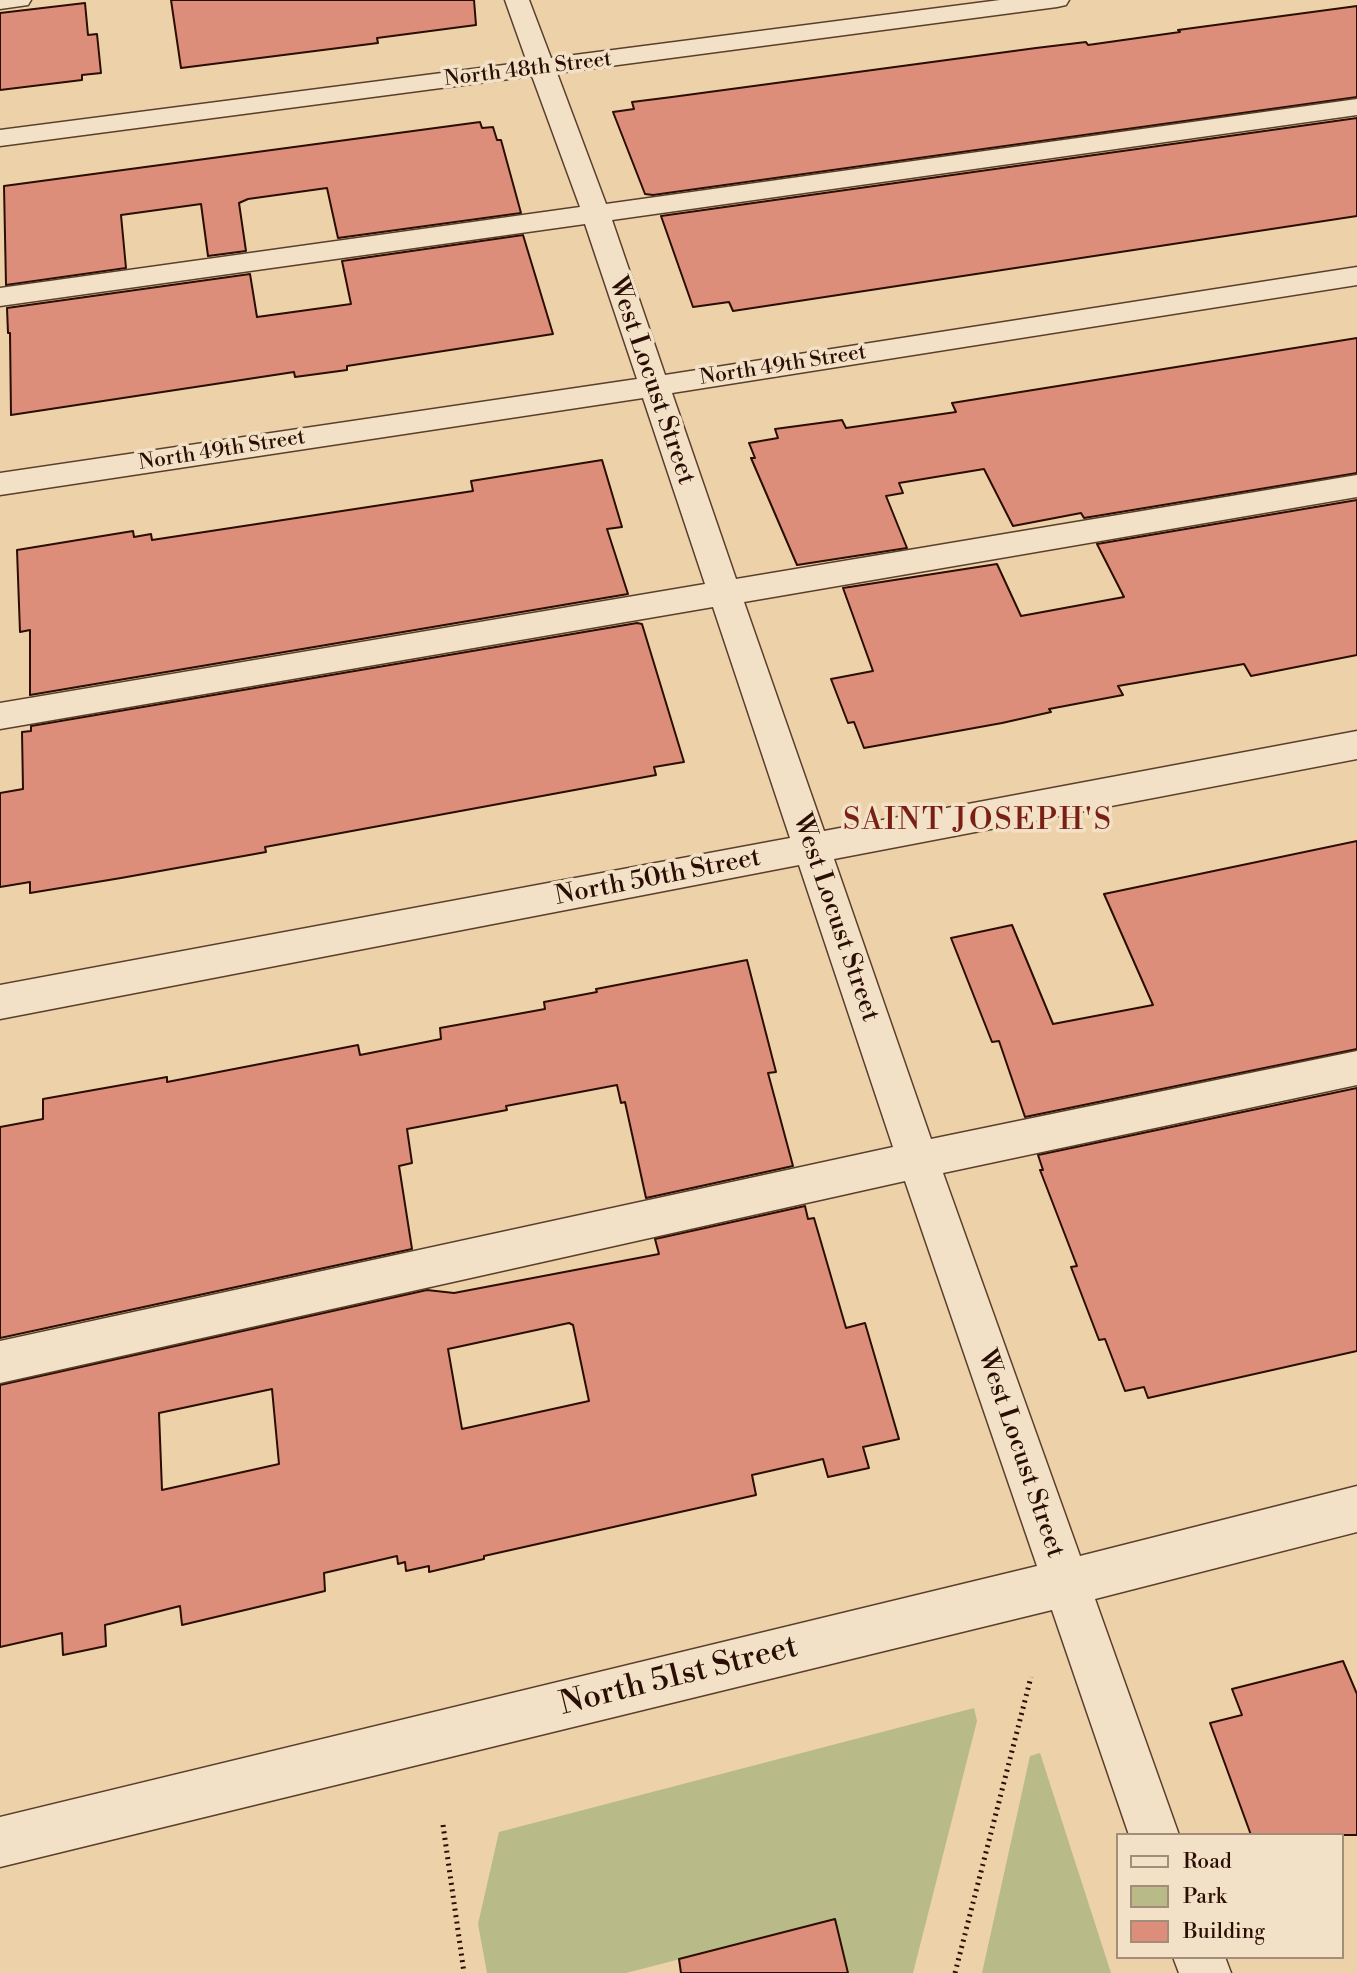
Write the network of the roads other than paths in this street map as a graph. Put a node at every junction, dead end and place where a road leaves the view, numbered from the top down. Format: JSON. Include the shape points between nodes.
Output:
{"nodes":[{"id":1,"x":19,"y":0,"type":"edge"},
{"id":2,"x":517,"y":0,"type":"edge"},
{"id":3,"x":1057,"y":0,"type":"edge"},
{"id":4,"x":0,"y":2,"type":"edge"},
{"id":5,"x":541,"y":69,"type":"junction"},
{"id":6,"x":1357,"y":107,"type":"edge"},
{"id":7,"x":0,"y":138,"type":"edge"},
{"id":8,"x":594,"y":212,"type":"junction"},
{"id":9,"x":1357,"y":276,"type":"edge"},
{"id":10,"x":0,"y":297,"type":"edge"},
{"id":11,"x":653,"y":386,"type":"junction"},
{"id":12,"x":0,"y":484,"type":"edge"},
{"id":13,"x":1357,"y":486,"type":"edge"},
{"id":14,"x":724,"y":593,"type":"junction"},
{"id":15,"x":0,"y":716,"type":"edge"},
{"id":16,"x":1357,"y":745,"type":"edge"},
{"id":17,"x":812,"y":848,"type":"junction"},
{"id":18,"x":0,"y":1002,"type":"edge"},
{"id":19,"x":1357,"y":1068,"type":"edge"},
{"id":20,"x":918,"y":1160,"type":"junction"},
{"id":21,"x":0,"y":1362,"type":"edge"},
{"id":22,"x":1357,"y":1508,"type":"edge"},
{"id":23,"x":1064,"y":1582,"type":"junction"},
{"id":24,"x":1153,"y":1833,"type":"edge"},
{"id":25,"x":0,"y":1842,"type":"edge"}],
"edges":[{"from":1,"to":4,"type":"street"},
{"from":2,"to":5,"type":"street","name":"West Locust Street"},
{"from":3,"to":5,"type":"street","name":"North 48th Street"},
{"from":5,"to":7,"type":"street","name":"North 48th Street"},
{"from":5,"to":8,"type":"street","name":"West Locust Street"},
{"from":6,"to":8,"type":"street"},
{"from":8,"to":10,"type":"street"},
{"from":8,"to":11,"type":"street","name":"West Locust Street"},
{"from":9,"to":11,"type":"street","name":"North 49th Street"},
{"from":11,"to":12,"type":"street","name":"North 49th Street"},
{"from":11,"to":14,"type":"street","name":"West Locust Street"},
{"from":13,"to":14,"type":"street"},
{"from":14,"to":15,"type":"street"},
{"from":14,"to":17,"type":"street","name":"West Locust Street"},
{"from":16,"to":17,"type":"street","name":"North 50th Street"},
{"from":17,"to":18,"type":"street","name":"North 50th Street"},
{"from":17,"to":20,"type":"street","name":"West Locust Street"},
{"from":19,"to":20,"type":"street"},
{"from":20,"to":21,"type":"street"},
{"from":20,"to":23,"type":"street","name":"West Locust Street"},
{"from":22,"to":23,"type":"street","name":"North 51st Street"},
{"from":23,"to":24,"type":"street","name":"West Locust Street"},
{"from":23,"to":25,"type":"street","name":"North 51st Street"}]}
